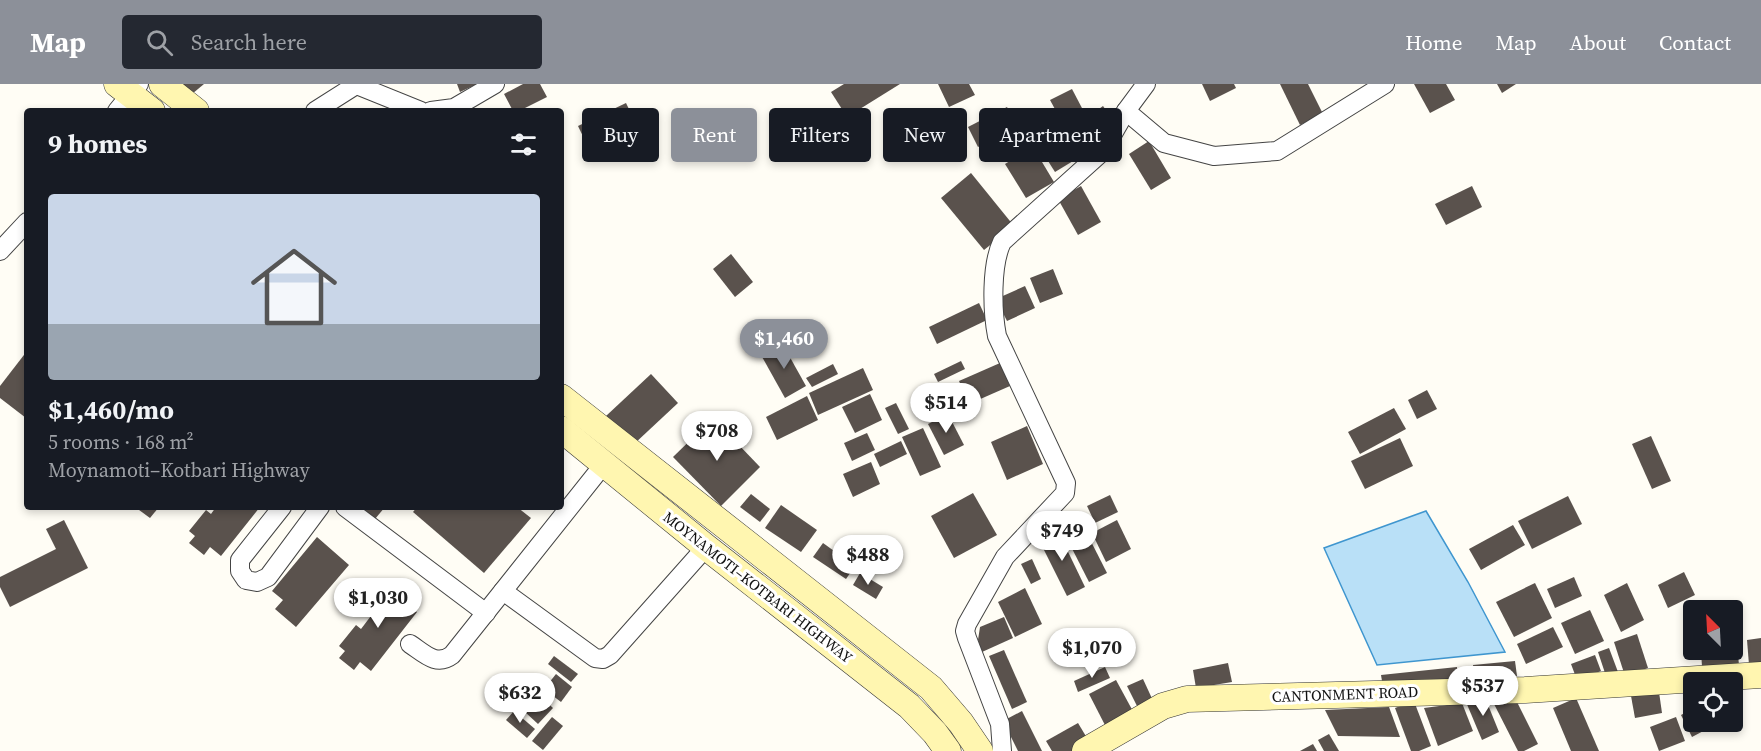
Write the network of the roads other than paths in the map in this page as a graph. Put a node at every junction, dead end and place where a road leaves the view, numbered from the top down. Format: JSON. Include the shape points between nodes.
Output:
{"nodes":[{"id":1,"x":162,"y":84,"type":"edge"},
{"id":2,"x":495,"y":84,"type":"edge"},
{"id":3,"x":1146,"y":84,"type":"edge"},
{"id":4,"x":1385,"y":84,"type":"edge"},
{"id":5,"x":355,"y":85,"type":"edge"},
{"id":6,"x":126,"y":93,"type":"edge"},
{"id":7,"x":148,"y":108,"type":"edge"},
{"id":8,"x":192,"y":108,"type":"edge"},
{"id":9,"x":320,"y":108,"type":"edge"},
{"id":10,"x":413,"y":108,"type":"edge"},
{"id":11,"x":454,"y":108,"type":"edge"},
{"id":12,"x":1126,"y":111,"type":"junction"},
{"id":13,"x":24,"y":225,"type":"edge"},
{"id":14,"x":0,"y":251,"type":"edge"},
{"id":15,"x":564,"y":400,"type":"edge"},
{"id":16,"x":564,"y":431,"type":"edge"},
{"id":17,"x":604,"y":464,"type":"junction"},
{"id":18,"x":280,"y":510,"type":"edge"},
{"id":19,"x":318,"y":510,"type":"edge"},
{"id":20,"x":349,"y":510,"type":"edge"},
{"id":21,"x":706,"y":547,"type":"junction"},
{"id":22,"x":503,"y":591,"type":"junction"},
{"id":23,"x":486,"y":613,"type":"junction"},
{"id":24,"x":410,"y":644,"type":"dead end"},
{"id":25,"x":1761,"y":675,"type":"edge"},
{"id":26,"x":948,"y":751,"type":"edge"},
{"id":27,"x":980,"y":751,"type":"edge"},
{"id":28,"x":1002,"y":751,"type":"edge"},
{"id":29,"x":1085,"y":751,"type":"edge"}],
"edges":[{"from":1,"to":8,"type":"main road"},
{"from":2,"to":11,"type":"street"},
{"from":3,"to":12,"type":"street"},
{"from":4,"to":12,"type":"street","via":[[1277,152],[1214,156],[1164,143]]},
{"from":5,"to":9,"type":"street"},
{"from":5,"to":10,"type":"street"},
{"from":6,"to":7,"type":"main road"},
{"from":12,"to":28,"type":"street","via":[[1103,151],[1002,242],[996,253],[993,318],[997,336],[1066,483],[1065,493],[1005,557],[965,631],[1000,724]]},
{"from":13,"to":14,"type":"street"},
{"from":15,"to":27,"type":"main road","name":"MOYNAMOTI–KOTBARI HIGHWAY","via":[[931,688]]},
{"from":16,"to":17,"type":"main road","name":"MOYNAMOTI–KOTBARI HIGHWAY"},
{"from":17,"to":21,"type":"main road","name":"MOYNAMOTI–KOTBARI HIGHWAY"},
{"from":17,"to":22,"type":"street"},
{"from":18,"to":19,"type":"street","via":[[240,560],[240,571],[246,580],[257,582],[268,577]]},
{"from":20,"to":23,"type":"street"},
{"from":21,"to":22,"type":"street","via":[[610,656],[603,659],[595,658]]},
{"from":21,"to":26,"type":"main road","name":"MOYNAMOTI–KOTBARI HIGHWAY","via":[[909,706]]},
{"from":22,"to":23,"type":"street"},
{"from":23,"to":24,"type":"street","via":[[445,661],[436,661]]},
{"from":25,"to":29,"type":"main road","name":"CANTONMENT ROAD","via":[[1525,690],[1187,699],[1163,706]]}]}
